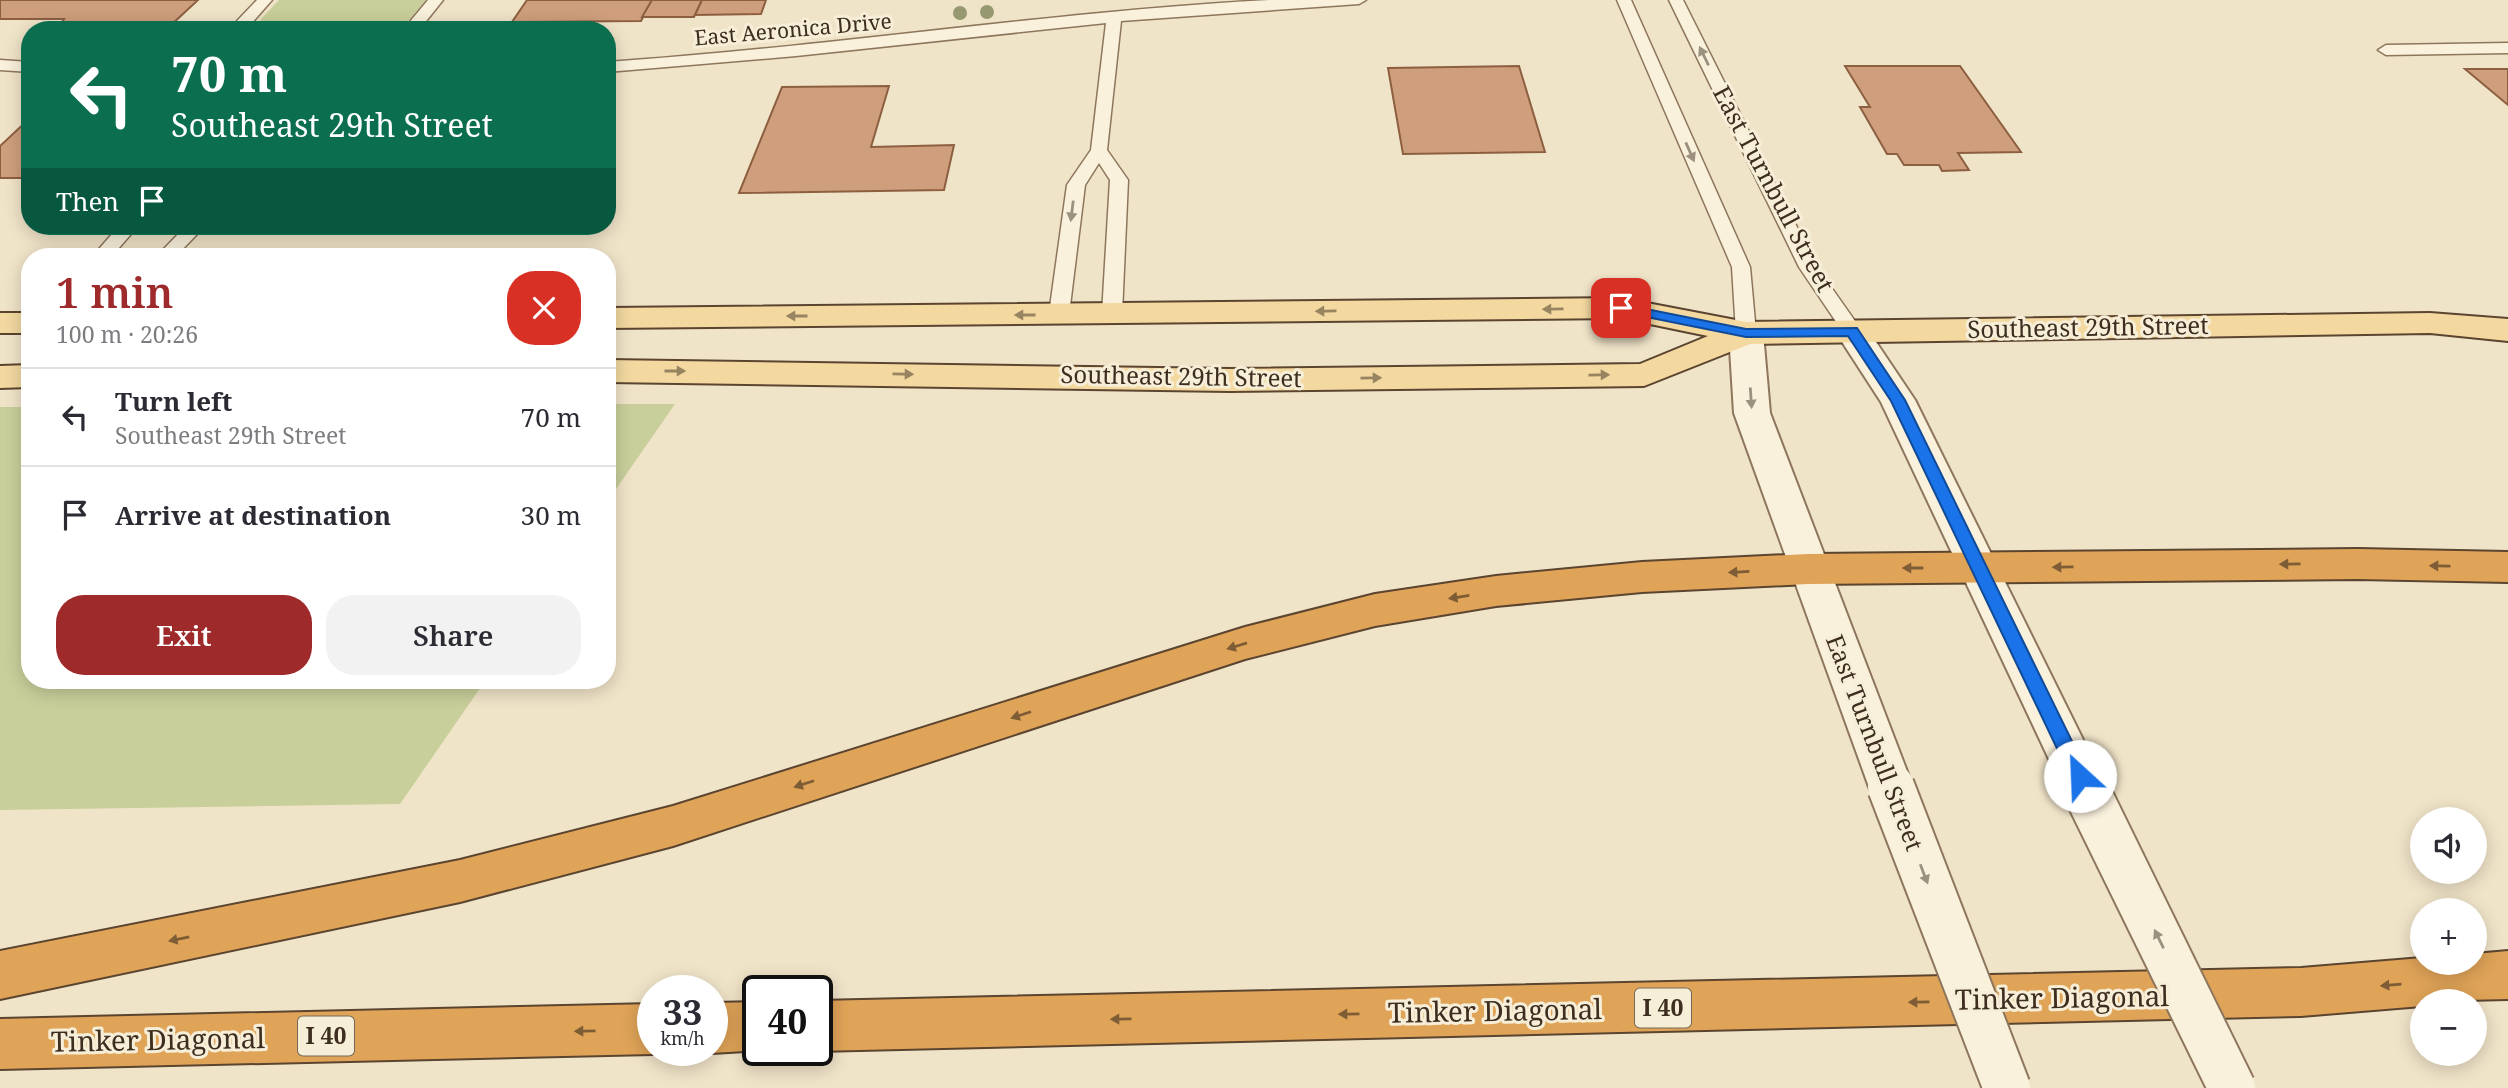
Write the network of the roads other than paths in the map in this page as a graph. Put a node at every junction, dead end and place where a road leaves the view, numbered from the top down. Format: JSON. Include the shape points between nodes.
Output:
{"nodes":[{"id":1,"x":265,"y":0,"type":"edge"},
{"id":2,"x":436,"y":0,"type":"edge"},
{"id":3,"x":1359,"y":0,"type":"edge"},
{"id":4,"x":1624,"y":0,"type":"edge"},
{"id":5,"x":1676,"y":0,"type":"edge"},
{"id":6,"x":1115,"y":18,"type":"junction"},
{"id":7,"x":245,"y":21,"type":"edge"},
{"id":8,"x":418,"y":21,"type":"edge"},
{"id":9,"x":2508,"y":48,"type":"edge"},
{"id":10,"x":2386,"y":50,"type":"dead end"},
{"id":11,"x":0,"y":65,"type":"edge"},
{"id":12,"x":21,"y":66,"type":"edge"},
{"id":13,"x":616,"y":66,"type":"edge"},
{"id":14,"x":1099,"y":150,"type":"junction"},
{"id":15,"x":121,"y":235,"type":"edge"},
{"id":16,"x":188,"y":235,"type":"edge"},
{"id":17,"x":109,"y":248,"type":"edge"},
{"id":18,"x":174,"y":248,"type":"edge"},
{"id":19,"x":1059,"y":314,"type":"junction"},
{"id":20,"x":1112,"y":314,"type":"junction"},
{"id":21,"x":2508,"y":315,"type":"edge"},
{"id":22,"x":616,"y":318,"type":"edge"},
{"id":23,"x":0,"y":323,"type":"edge"},
{"id":24,"x":21,"y":323,"type":"edge"},
{"id":25,"x":2430,"y":323,"type":"junction"},
{"id":26,"x":2508,"y":330,"type":"edge"},
{"id":27,"x":1852,"y":331,"type":"junction"},
{"id":28,"x":1746,"y":333,"type":"junction"},
{"id":29,"x":616,"y":371,"type":"edge"},
{"id":30,"x":21,"y":376,"type":"edge"},
{"id":31,"x":0,"y":377,"type":"edge"},
{"id":32,"x":2508,"y":567,"type":"edge"},
{"id":33,"x":1981,"y":568,"type":"junction"},
{"id":34,"x":1808,"y":569,"type":"junction"},
{"id":35,"x":0,"y":975,"type":"edge"},
{"id":36,"x":2508,"y":975,"type":"edge"},
{"id":37,"x":833,"y":1026,"type":"edge"},
{"id":38,"x":637,"y":1029,"type":"edge"},
{"id":39,"x":0,"y":1044,"type":"edge"},
{"id":40,"x":2007,"y":1088,"type":"edge"},
{"id":41,"x":2232,"y":1088,"type":"edge"}],
"edges":[{"from":1,"to":7,"type":"lane"},
{"from":2,"to":8,"type":"lane"},
{"from":3,"to":6,"type":"lane","name":"East Aeronica Drive"},
{"from":4,"to":28,"type":"lane","name":"East Turnbull Street","one_way":true,"via":[[1741,267]]},
{"from":27,"to":5,"type":"lane","name":"East Turnbull Street","one_way":true,"via":[[1808,267]]},
{"from":6,"to":13,"type":"lane","name":"East Aeronica Drive"},
{"from":6,"to":14,"type":"lane"},
{"from":9,"to":10,"type":"lane"},
{"from":11,"to":12,"type":"lane"},
{"from":14,"to":19,"type":"lane","one_way":true,"via":[[1076,185]]},
{"from":14,"to":20,"type":"lane","via":[[1119,180]]},
{"from":15,"to":17,"type":"lane"},
{"from":16,"to":18,"type":"lane"},
{"from":19,"to":20,"type":"main road","name":"Southeast 29th Street"},
{"from":19,"to":22,"type":"main road","name":"Southeast 29th Street","one_way":true},
{"from":28,"to":20,"type":"main road","name":"Southeast 29th Street","one_way":true,"via":[[1621,308]]},
{"from":21,"to":25,"type":"main road","name":"Southeast 29th Street"},
{"from":23,"to":24,"type":"main road"},
{"from":25,"to":26,"type":"main road","name":"Southeast 29th Street"},
{"from":25,"to":27,"type":"main road","name":"Southeast 29th Street"},
{"from":27,"to":28,"type":"main road","name":"Southeast 29th Street"},
{"from":27,"to":33,"type":"street","name":"East Turnbull Street","via":[[1898,400]]},
{"from":29,"to":28,"type":"main road","name":"Southeast 29th Street","one_way":true,"via":[[1230,380],[1644,375]]},
{"from":28,"to":34,"type":"street","name":"East Turnbull Street","one_way":true,"via":[[1752,413]]},
{"from":30,"to":31,"type":"main road"},
{"from":32,"to":33,"type":"highway","one_way":true},
{"from":33,"to":34,"type":"highway","one_way":true},
{"from":41,"to":33,"type":"street","name":"East Turnbull Street","one_way":true,"bridge":true},
{"from":34,"to":35,"type":"highway","one_way":true,"via":[[1642,577],[1496,591],[1375,610],[1245,643],[673,826],[460,881]]},
{"from":34,"to":40,"type":"street","name":"East Turnbull Street","one_way":true,"bridge":true},
{"from":36,"to":37,"type":"highway","name":"Tinker Diagonal","number":"I 40","one_way":true,"via":[[2301,992]]},
{"from":38,"to":39,"type":"highway","name":"Tinker Diagonal","number":"I 40","one_way":true}]}
